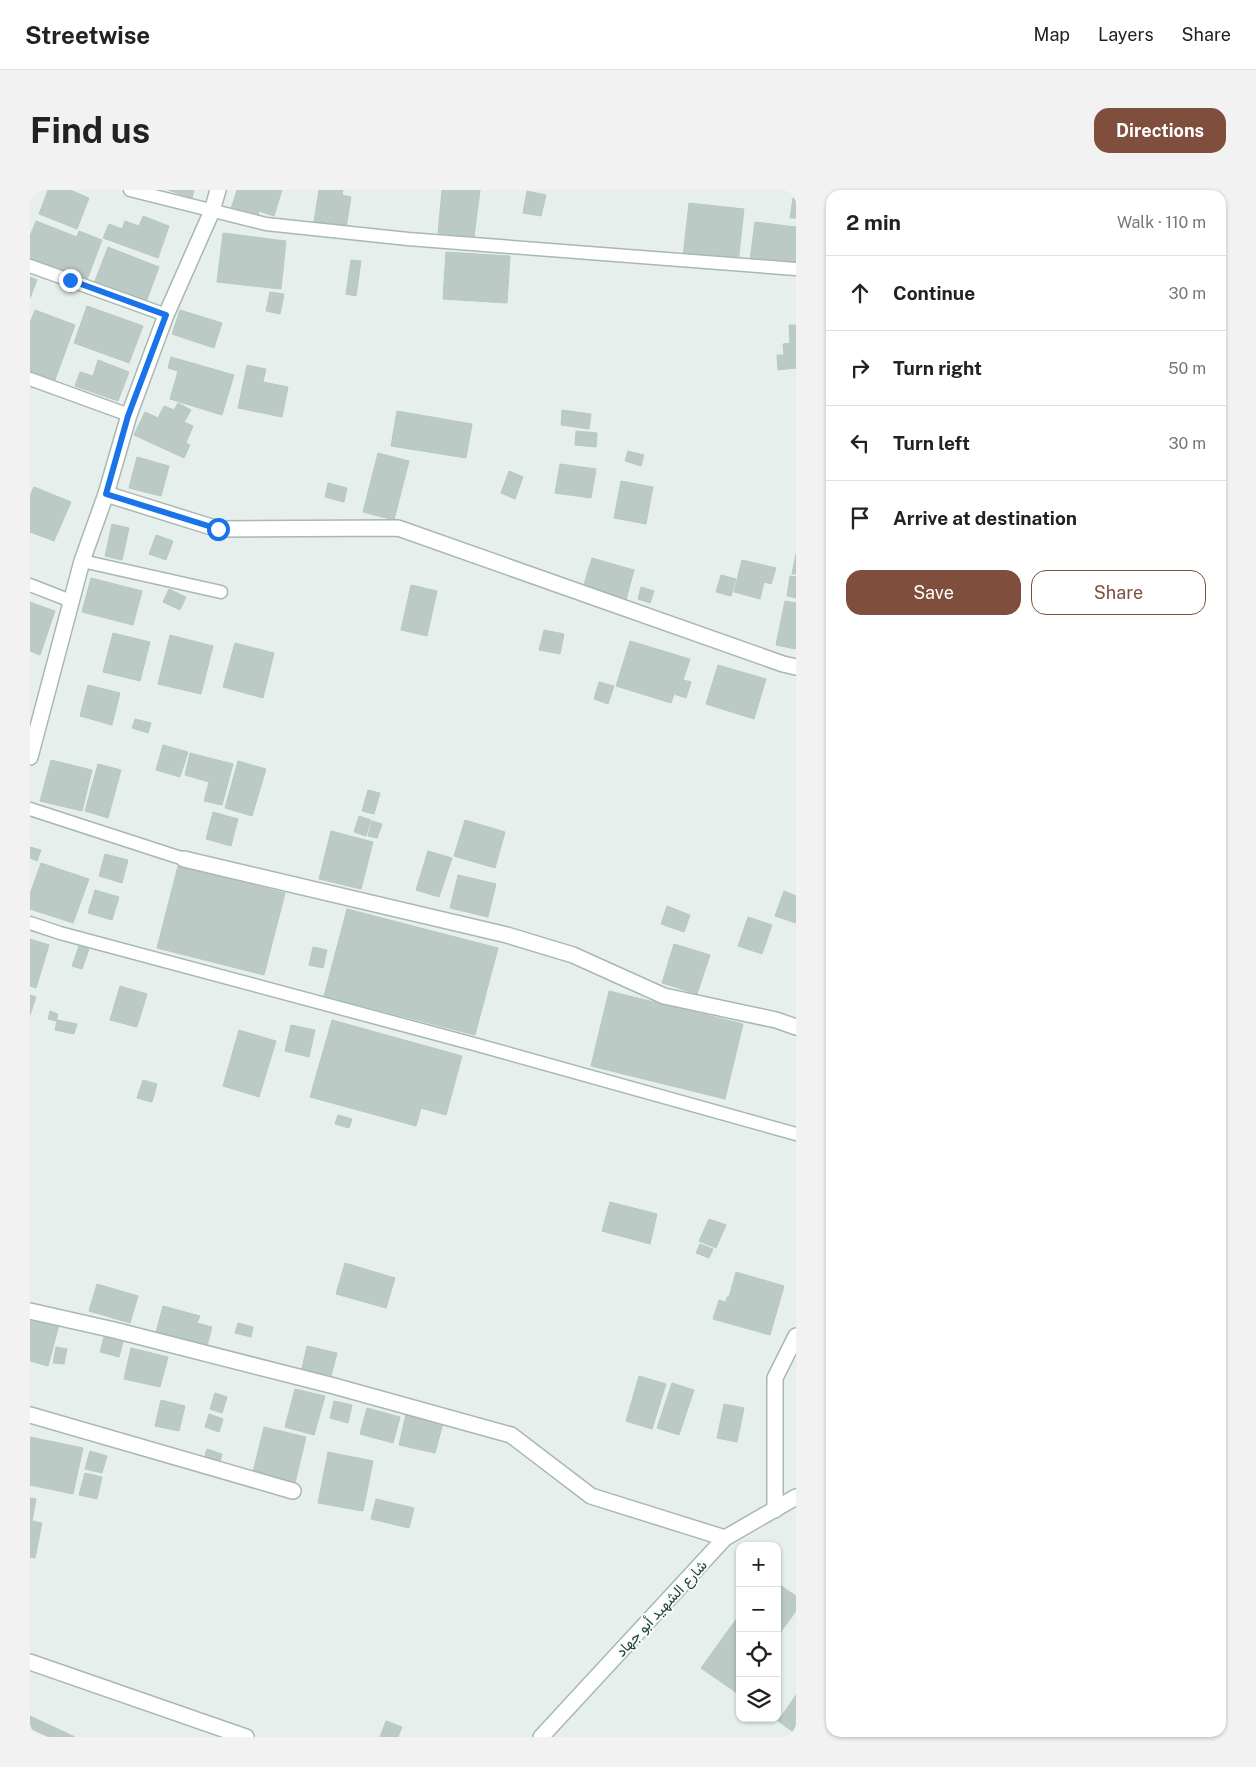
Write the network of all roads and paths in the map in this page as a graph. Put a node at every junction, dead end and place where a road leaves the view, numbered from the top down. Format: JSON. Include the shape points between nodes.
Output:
{"nodes":[{"id":1,"x":130,"y":190,"type":"edge"},
{"id":2,"x":218,"y":190,"type":"edge"},
{"id":3,"x":212,"y":211,"type":"junction"},
{"id":4,"x":30,"y":266,"type":"edge"},
{"id":5,"x":796,"y":269,"type":"edge"},
{"id":6,"x":166,"y":315,"type":"junction"},
{"id":7,"x":30,"y":379,"type":"edge"},
{"id":8,"x":128,"y":416,"type":"junction"},
{"id":9,"x":106,"y":494,"type":"junction"},
{"id":10,"x":82,"y":561,"type":"junction"},
{"id":11,"x":30,"y":585,"type":"edge"},
{"id":12,"x":221,"y":592,"type":"dead end"},
{"id":13,"x":71,"y":601,"type":"junction"},
{"id":14,"x":796,"y":667,"type":"edge"},
{"id":15,"x":30,"y":757,"type":"edge"},
{"id":16,"x":30,"y":809,"type":"edge"},
{"id":17,"x":184,"y":859,"type":"joint"},
{"id":18,"x":30,"y":923,"type":"edge"},
{"id":19,"x":796,"y":1027,"type":"edge"},
{"id":20,"x":796,"y":1134,"type":"edge"},
{"id":21,"x":30,"y":1312,"type":"edge"},
{"id":22,"x":796,"y":1336,"type":"edge"},
{"id":23,"x":30,"y":1415,"type":"edge"},
{"id":24,"x":293,"y":1491,"type":"dead end"},
{"id":25,"x":796,"y":1497,"type":"edge"},
{"id":26,"x":775,"y":1510,"type":"junction"},
{"id":27,"x":725,"y":1538,"type":"junction"},
{"id":28,"x":30,"y":1662,"type":"edge"},
{"id":29,"x":246,"y":1737,"type":"edge"},
{"id":30,"x":541,"y":1737,"type":"edge"}],
"edges":[{"from":1,"to":3,"type":"lane"},
{"from":2,"to":3,"type":"street"},
{"from":3,"to":5,"type":"lane","via":[[266,224],[408,239]]},
{"from":3,"to":6,"type":"street"},
{"from":4,"to":6,"type":"lane"},
{"from":6,"to":8,"type":"street"},
{"from":7,"to":8,"type":"lane"},
{"from":8,"to":9,"type":"street"},
{"from":9,"to":10,"type":"street"},
{"from":9,"to":14,"type":"street","via":[[218,529],[398,528]]},
{"from":10,"to":12,"type":"lane"},
{"from":10,"to":13,"type":"street"},
{"from":11,"to":13,"type":"lane"},
{"from":13,"to":15,"type":"street"},
{"from":16,"to":17,"type":"lane"},
{"from":17,"to":19,"type":"street","via":[[507,935],[573,955],[664,996]]},
{"from":18,"to":20,"type":"lane"},
{"from":21,"to":27,"type":"street","via":[[324,1383],[511,1435],[591,1496]]},
{"from":22,"to":26,"type":"street","via":[[775,1378]]},
{"from":23,"to":24,"type":"street"},
{"from":25,"to":26,"type":"street","name":"شارع الشهيد أبو جهاد"},
{"from":26,"to":27,"type":"street","name":"شارع الشهيد أبو جهاد"},
{"from":27,"to":30,"type":"street","name":"شارع الشهيد أبو جهاد"},
{"from":28,"to":29,"type":"street"}]}
